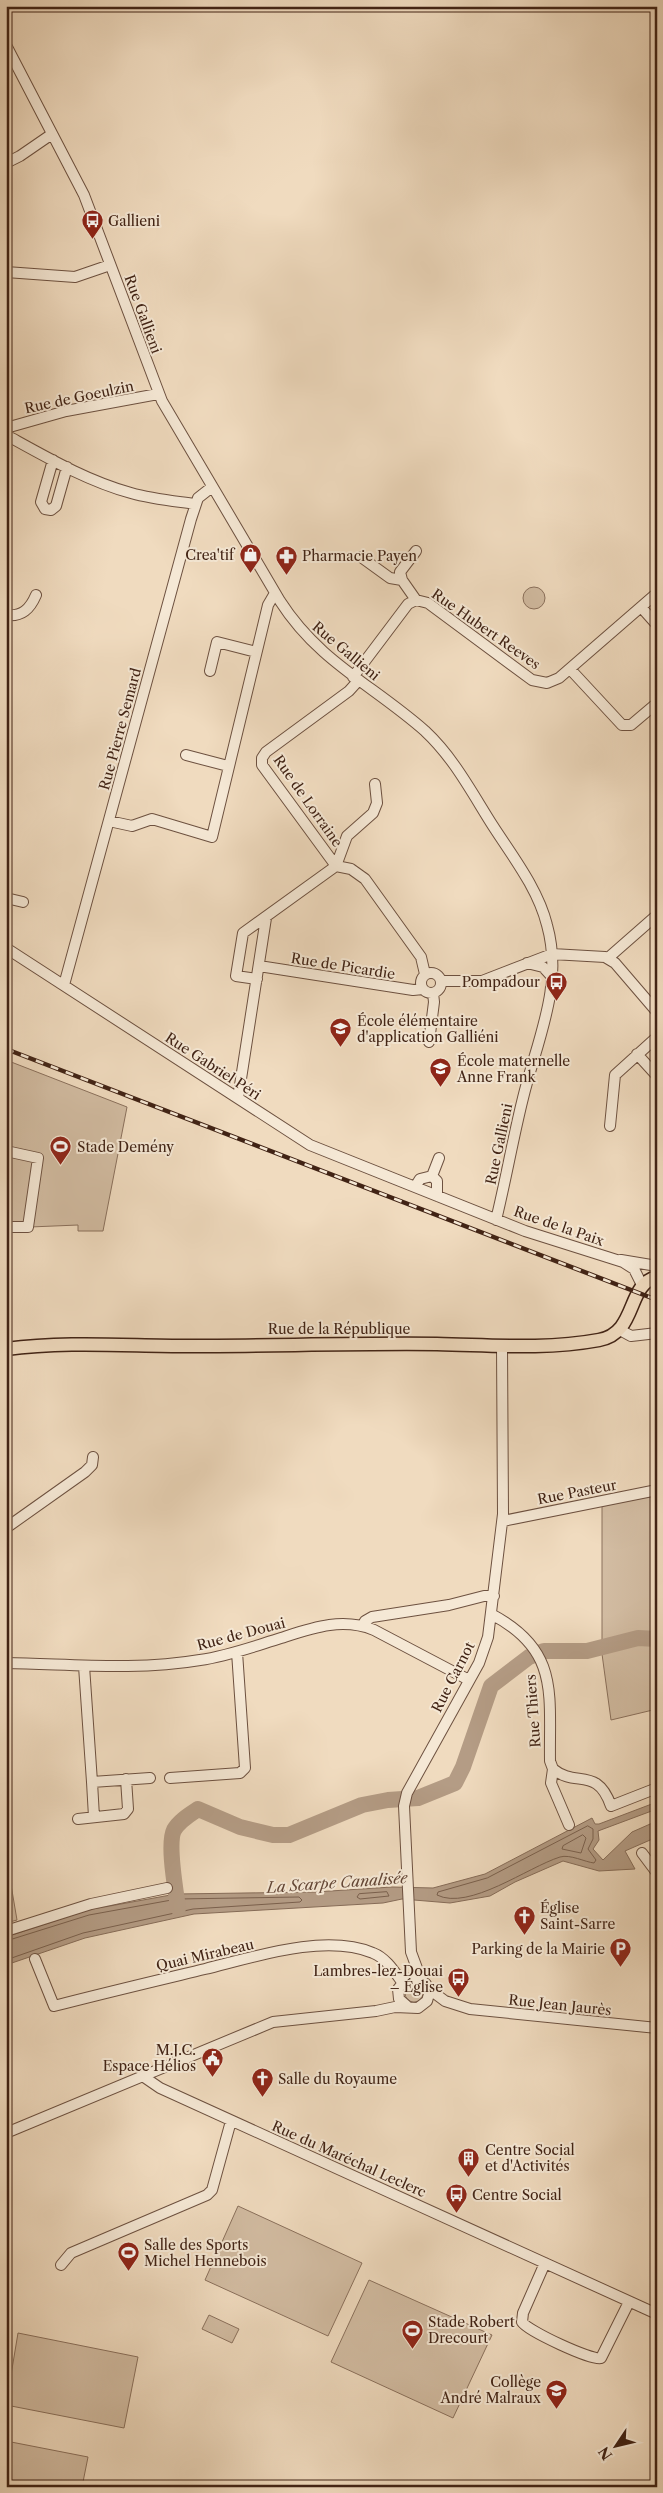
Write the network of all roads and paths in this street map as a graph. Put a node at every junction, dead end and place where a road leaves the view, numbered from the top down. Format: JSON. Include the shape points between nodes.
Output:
{"nodes":[{"id":1,"x":6,"y":45,"type":"edge"},
{"id":2,"x":52,"y":134,"type":"junction"},
{"id":3,"x":6,"y":163,"type":"edge"},
{"id":4,"x":110,"y":265,"type":"junction"},
{"id":5,"x":6,"y":272,"type":"edge"},
{"id":6,"x":158,"y":394,"type":"junction"},
{"id":7,"x":6,"y":428,"type":"edge"},
{"id":8,"x":6,"y":435,"type":"edge"},
{"id":9,"x":52,"y":460,"type":"junction"},
{"id":10,"x":67,"y":467,"type":"junction"},
{"id":11,"x":212,"y":487,"type":"junction"},
{"id":12,"x":195,"y":504,"type":"junction"},
{"id":13,"x":416,"y":551,"type":"dead end"},
{"id":14,"x":361,"y":557,"type":"dead end"},
{"id":15,"x":402,"y":580,"type":"junction"},
{"id":16,"x":275,"y":593,"type":"junction"},
{"id":17,"x":657,"y":593,"type":"edge"},
{"id":18,"x":36,"y":595,"type":"dead end"},
{"id":19,"x":416,"y":600,"type":"junction"},
{"id":20,"x":641,"y":607,"type":"junction"},
{"id":21,"x":6,"y":615,"type":"edge"},
{"id":22,"x":657,"y":625,"type":"edge"},
{"id":23,"x":256,"y":652,"type":"junction"},
{"id":24,"x":570,"y":669,"type":"junction"},
{"id":25,"x":210,"y":671,"type":"dead end"},
{"id":26,"x":356,"y":679,"type":"junction"},
{"id":27,"x":657,"y":703,"type":"edge"},
{"id":28,"x":186,"y":755,"type":"dead end"},
{"id":29,"x":228,"y":766,"type":"junction"},
{"id":30,"x":375,"y":784,"type":"dead end"},
{"id":31,"x":109,"y":821,"type":"junction"},
{"id":32,"x":336,"y":866,"type":"junction"},
{"id":33,"x":6,"y":898,"type":"edge"},
{"id":34,"x":23,"y":902,"type":"dead end"},
{"id":35,"x":657,"y":915,"type":"edge"},
{"id":36,"x":266,"y":918,"type":"junction"},
{"id":37,"x":6,"y":948,"type":"edge"},
{"id":38,"x":552,"y":954,"type":"junction"},
{"id":39,"x":608,"y":958,"type":"junction"},
{"id":40,"x":527,"y":963,"type":"junction"},
{"id":41,"x":259,"y":966,"type":"junction"},
{"id":42,"x":425,"y":974,"type":"junction"},
{"id":43,"x":552,"y":978,"type":"junction"},
{"id":44,"x":257,"y":979,"type":"junction"},
{"id":45,"x":441,"y":981,"type":"junction"},
{"id":46,"x":64,"y":985,"type":"junction"},
{"id":47,"x":428,"y":991,"type":"junction"},
{"id":48,"x":657,"y":1012,"type":"edge"},
{"id":49,"x":657,"y":1037,"type":"edge"},
{"id":50,"x":429,"y":1042,"type":"dead end"},
{"id":51,"x":637,"y":1054,"type":"junction"},
{"id":52,"x":657,"y":1076,"type":"edge"},
{"id":53,"x":238,"y":1098,"type":"junction"},
{"id":54,"x":610,"y":1126,"type":"dead end"},
{"id":55,"x":6,"y":1151,"type":"edge"},
{"id":56,"x":439,"y":1158,"type":"dead end"},
{"id":57,"x":432,"y":1176,"type":"junction"},
{"id":58,"x":415,"y":1187,"type":"junction"},
{"id":59,"x":437,"y":1196,"type":"junction"},
{"id":60,"x":496,"y":1220,"type":"junction"},
{"id":61,"x":6,"y":1228,"type":"edge"},
{"id":62,"x":612,"y":1260,"type":"junction"},
{"id":63,"x":657,"y":1266,"type":"edge"},
{"id":64,"x":657,"y":1278,"type":"edge"},
{"id":65,"x":642,"y":1285,"type":"junction"},
{"id":66,"x":620,"y":1330,"type":"junction"},
{"id":67,"x":657,"y":1333,"type":"edge"},
{"id":68,"x":502,"y":1346,"type":"junction"},
{"id":69,"x":6,"y":1349,"type":"edge"},
{"id":70,"x":93,"y":1457,"type":"dead end"},
{"id":71,"x":657,"y":1490,"type":"edge"},
{"id":72,"x":503,"y":1521,"type":"junction"},
{"id":73,"x":6,"y":1528,"type":"edge"},
{"id":74,"x":494,"y":1596,"type":"junction"},
{"id":75,"x":492,"y":1614,"type":"junction"},
{"id":76,"x":362,"y":1626,"type":"junction"},
{"id":77,"x":237,"y":1652,"type":"junction"},
{"id":78,"x":6,"y":1663,"type":"edge"},
{"id":79,"x":84,"y":1666,"type":"junction"},
{"id":80,"x":468,"y":1680,"type":"junction"},
{"id":81,"x":553,"y":1769,"type":"junction"},
{"id":82,"x":150,"y":1778,"type":"dead end"},
{"id":83,"x":170,"y":1778,"type":"dead end"},
{"id":84,"x":126,"y":1779,"type":"junction"},
{"id":85,"x":92,"y":1782,"type":"junction"},
{"id":86,"x":657,"y":1788,"type":"edge"},
{"id":87,"x":94,"y":1818,"type":"junction"},
{"id":88,"x":78,"y":1819,"type":"dead end"},
{"id":89,"x":569,"y":1825,"type":"dead end"},
{"id":90,"x":642,"y":1853,"type":"dead end"},
{"id":91,"x":657,"y":1873,"type":"edge"},
{"id":92,"x":167,"y":1888,"type":"dead end"},
{"id":93,"x":6,"y":1931,"type":"edge"},
{"id":94,"x":412,"y":1952,"type":"junction"},
{"id":95,"x":35,"y":1959,"type":"dead end"},
{"id":96,"x":421,"y":1980,"type":"junction"},
{"id":97,"x":403,"y":1981,"type":"junction"},
{"id":98,"x":428,"y":1989,"type":"junction"},
{"id":99,"x":398,"y":1993,"type":"junction"},
{"id":100,"x":422,"y":2006,"type":"junction"},
{"id":101,"x":461,"y":2007,"type":"junction"},
{"id":102,"x":408,"y":2008,"type":"junction"},
{"id":103,"x":369,"y":2012,"type":"junction"},
{"id":104,"x":657,"y":2028,"type":"edge"},
{"id":105,"x":144,"y":2077,"type":"junction"},
{"id":106,"x":231,"y":2121,"type":"junction"},
{"id":107,"x":6,"y":2133,"type":"edge"},
{"id":108,"x":545,"y":2264,"type":"junction"},
{"id":109,"x":61,"y":2265,"type":"dead end"},
{"id":110,"x":628,"y":2302,"type":"junction"},
{"id":111,"x":657,"y":2314,"type":"edge"}],
"edges":[{"from":1,"to":2,"type":"street","name":"Rue Gallieni"},
{"from":2,"to":3,"type":"street"},
{"from":2,"to":4,"type":"street","name":"Rue Gallieni","via":[[84,196]]},
{"from":4,"to":5,"type":"street","via":[[75,278]]},
{"from":4,"to":6,"type":"street","name":"Rue Gallieni"},
{"from":6,"to":7,"type":"street","name":"Rue de Goeulzin","via":[[72,410]]},
{"from":6,"to":11,"type":"street","name":"Rue Gallieni"},
{"from":8,"to":9,"type":"street"},
{"from":9,"to":10,"type":"street"},
{"from":9,"to":10,"type":"street","via":[[41,502],[45,509],[51,510],[56,506]]},
{"from":10,"to":12,"type":"street","via":[[131,493]]},
{"from":11,"to":12,"type":"street","name":"Rue Pierre Semard"},
{"from":11,"to":16,"type":"street","name":"Rue Gallieni"},
{"from":12,"to":31,"type":"street","name":"Rue Pierre Semard"},
{"from":13,"to":15,"type":"street","via":[[400,572]]},
{"from":14,"to":15,"type":"street","via":[[390,578]]},
{"from":15,"to":19,"type":"street","name":"Rue Hubert Reeves"},
{"from":16,"to":23,"type":"street","via":[[268,605]]},
{"from":16,"to":26,"type":"street","name":"Rue Gallieni","via":[[306,637]]},
{"from":17,"to":20,"type":"street","name":"Rue Hubert Reeves"},
{"from":18,"to":21,"type":"street","via":[[23,613]]},
{"from":19,"to":24,"type":"street","name":"Rue Hubert Reeves","via":[[428,603],[532,680],[547,683]]},
{"from":19,"to":26,"type":"street","name":"Rue Hubert Reeves","via":[[408,604]]},
{"from":20,"to":22,"type":"street"},
{"from":20,"to":24,"type":"street","name":"Rue Hubert Reeves"},
{"from":23,"to":25,"type":"street","via":[[217,642]]},
{"from":23,"to":29,"type":"street"},
{"from":24,"to":27,"type":"street","via":[[622,726],[631,725]]},
{"from":26,"to":32,"type":"street","name":"Rue de Lorraine","via":[[349,691],[262,758],[262,765]]},
{"from":26,"to":38,"type":"street","name":"Rue Gallieni","via":[[424,731],[450,759],[537,897],[546,918]]},
{"from":28,"to":29,"type":"street"},
{"from":29,"to":31,"type":"street","via":[[212,837],[152,819],[132,826]]},
{"from":30,"to":32,"type":"street","via":[[377,803],[373,813],[347,836]]},
{"from":31,"to":46,"type":"street","name":"Rue Pierre Semard"},
{"from":32,"to":36,"type":"street"},
{"from":32,"to":42,"type":"street","name":"Rue de Lorraine","via":[[351,869],[365,879],[421,957]]},
{"from":33,"to":34,"type":"street"},
{"from":35,"to":39,"type":"street"},
{"from":36,"to":41,"type":"street"},
{"from":36,"to":44,"type":"street","via":[[243,933],[236,976]]},
{"from":37,"to":46,"type":"street","name":"Rue Gabriel Péri"},
{"from":38,"to":39,"type":"street"},
{"from":38,"to":40,"type":"street"},
{"from":38,"to":43,"type":"street","name":"Rue Gallieni"},
{"from":39,"to":48,"type":"street"},
{"from":40,"to":43,"type":"street","via":[[542,967]]},
{"from":40,"to":45,"type":"street","via":[[482,981]]},
{"from":41,"to":44,"type":"street"},
{"from":41,"to":47,"type":"street","name":"Rue de Picardie"},
{"from":42,"to":45,"type":"street","via":[[436,974]]},
{"from":42,"to":47,"type":"street","via":[[421,980]]},
{"from":43,"to":60,"type":"street","name":"Rue Gallieni","via":[[548,1009],[522,1101]]},
{"from":44,"to":53,"type":"street"},
{"from":45,"to":47,"type":"street","via":[[439,988]]},
{"from":46,"to":53,"type":"street","name":"Rue Gabriel Péri"},
{"from":47,"to":50,"type":"street","via":[[434,1002]]},
{"from":49,"to":51,"type":"street"},
{"from":51,"to":52,"type":"street"},
{"from":51,"to":54,"type":"street","via":[[615,1075]]},
{"from":53,"to":58,"type":"street","name":"Rue Gabriel Péri","via":[[310,1145]]},
{"from":55,"to":61,"type":"street","via":[[38,1158],[28,1227]]},
{"from":56,"to":57,"type":"street"},
{"from":57,"to":58,"type":"street","via":[[420,1179]]},
{"from":57,"to":59,"type":"street","via":[[437,1181]]},
{"from":58,"to":59,"type":"street","name":"Rue Gabriel Péri"},
{"from":59,"to":60,"type":"street","name":"Rue Gabriel Péri"},
{"from":60,"to":62,"type":"street","name":"Rue de la Paix"},
{"from":62,"to":63,"type":"street","name":"Rue de la Paix"},
{"from":62,"to":65,"type":"street","name":"Rue de la Paix","via":[[634,1269]]},
{"from":64,"to":65,"type":"main road"},
{"from":65,"to":66,"type":"main road"},
{"from":66,"to":67,"type":"street","via":[[631,1336]]},
{"from":66,"to":68,"type":"main road","name":"Rue de la République","via":[[596,1341]]},
{"from":68,"to":69,"type":"main road","name":"Rue de la République","via":[[83,1344]]},
{"from":68,"to":72,"type":"street","name":"Rue Carnot"},
{"from":70,"to":73,"type":"street","via":[[92,1465],[85,1472]]},
{"from":71,"to":72,"type":"street","name":"Rue Pasteur"},
{"from":72,"to":74,"type":"street","name":"Rue Carnot"},
{"from":74,"to":75,"type":"street","name":"Rue Carnot"},
{"from":74,"to":76,"type":"street","via":[[372,1617]]},
{"from":75,"to":80,"type":"street","name":"Rue Carnot","via":[[484,1649]]},
{"from":75,"to":81,"type":"street","name":"Rue Thiers","via":[[512,1626],[534,1648],[541,1661],[548,1679],[550,1761]]},
{"from":76,"to":77,"type":"street","name":"Rue de Douai","via":[[322,1626]]},
{"from":76,"to":80,"type":"street","name":"Rue de Douai"},
{"from":77,"to":79,"type":"street","name":"Rue de Douai","via":[[179,1663]]},
{"from":77,"to":83,"type":"street","via":[[245,1768],[240,1773]]},
{"from":78,"to":79,"type":"street","name":"Rue de Douai"},
{"from":79,"to":85,"type":"street"},
{"from":80,"to":94,"type":"street","name":"Rue Carnot","via":[[407,1793],[403,1813]]},
{"from":81,"to":86,"type":"street","via":[[596,1782],[603,1788],[611,1806]]},
{"from":81,"to":89,"type":"street","name":"Rue Thiers","via":[[551,1783]]},
{"from":82,"to":84,"type":"street"},
{"from":84,"to":85,"type":"street"},
{"from":84,"to":87,"type":"street","via":[[127,1811],[120,1816]]},
{"from":85,"to":87,"type":"street"},
{"from":87,"to":88,"type":"street"},
{"from":90,"to":91,"type":"street"},
{"from":92,"to":93,"type":"street","via":[[87,1905]]},
{"from":94,"to":96,"type":"street","name":"Rue Carnot"},
{"from":94,"to":97,"type":"street","name":"Rue Carnot"},
{"from":95,"to":97,"type":"street","name":"Quai Mirabeau","via":[[54,2006],[309,1946],[349,1947],[374,1953]]},
{"from":96,"to":97,"type":"street","via":[[412,1977]]},
{"from":96,"to":98,"type":"street"},
{"from":97,"to":99,"type":"street"},
{"from":98,"to":100,"type":"street","via":[[428,1998]]},
{"from":98,"to":101,"type":"street","name":"Rue Jean Jaurès"},
{"from":99,"to":102,"type":"street","via":[[401,2003]]},
{"from":99,"to":103,"type":"street"},
{"from":100,"to":101,"type":"street","name":"Rue Jean Jaurès"},
{"from":100,"to":102,"type":"street"},
{"from":101,"to":104,"type":"street","name":"Rue Jean Jaurès"},
{"from":102,"to":103,"type":"street"},
{"from":103,"to":105,"type":"street","via":[[273,2022]]},
{"from":105,"to":106,"type":"street","name":"Rue du Maréchal Leclerc","via":[[160,2088]]},
{"from":105,"to":107,"type":"street"},
{"from":106,"to":108,"type":"street","name":"Rue du Maréchal Leclerc"},
{"from":106,"to":109,"type":"street","via":[[210,2193],[71,2253]]},
{"from":108,"to":110,"type":"street","name":"Rue du Maréchal Leclerc"},
{"from":108,"to":110,"type":"street","via":[[522,2320],[528,2328],[594,2359],[601,2358]]},
{"from":110,"to":111,"type":"street","name":"Rue du Maréchal Leclerc"}]}
